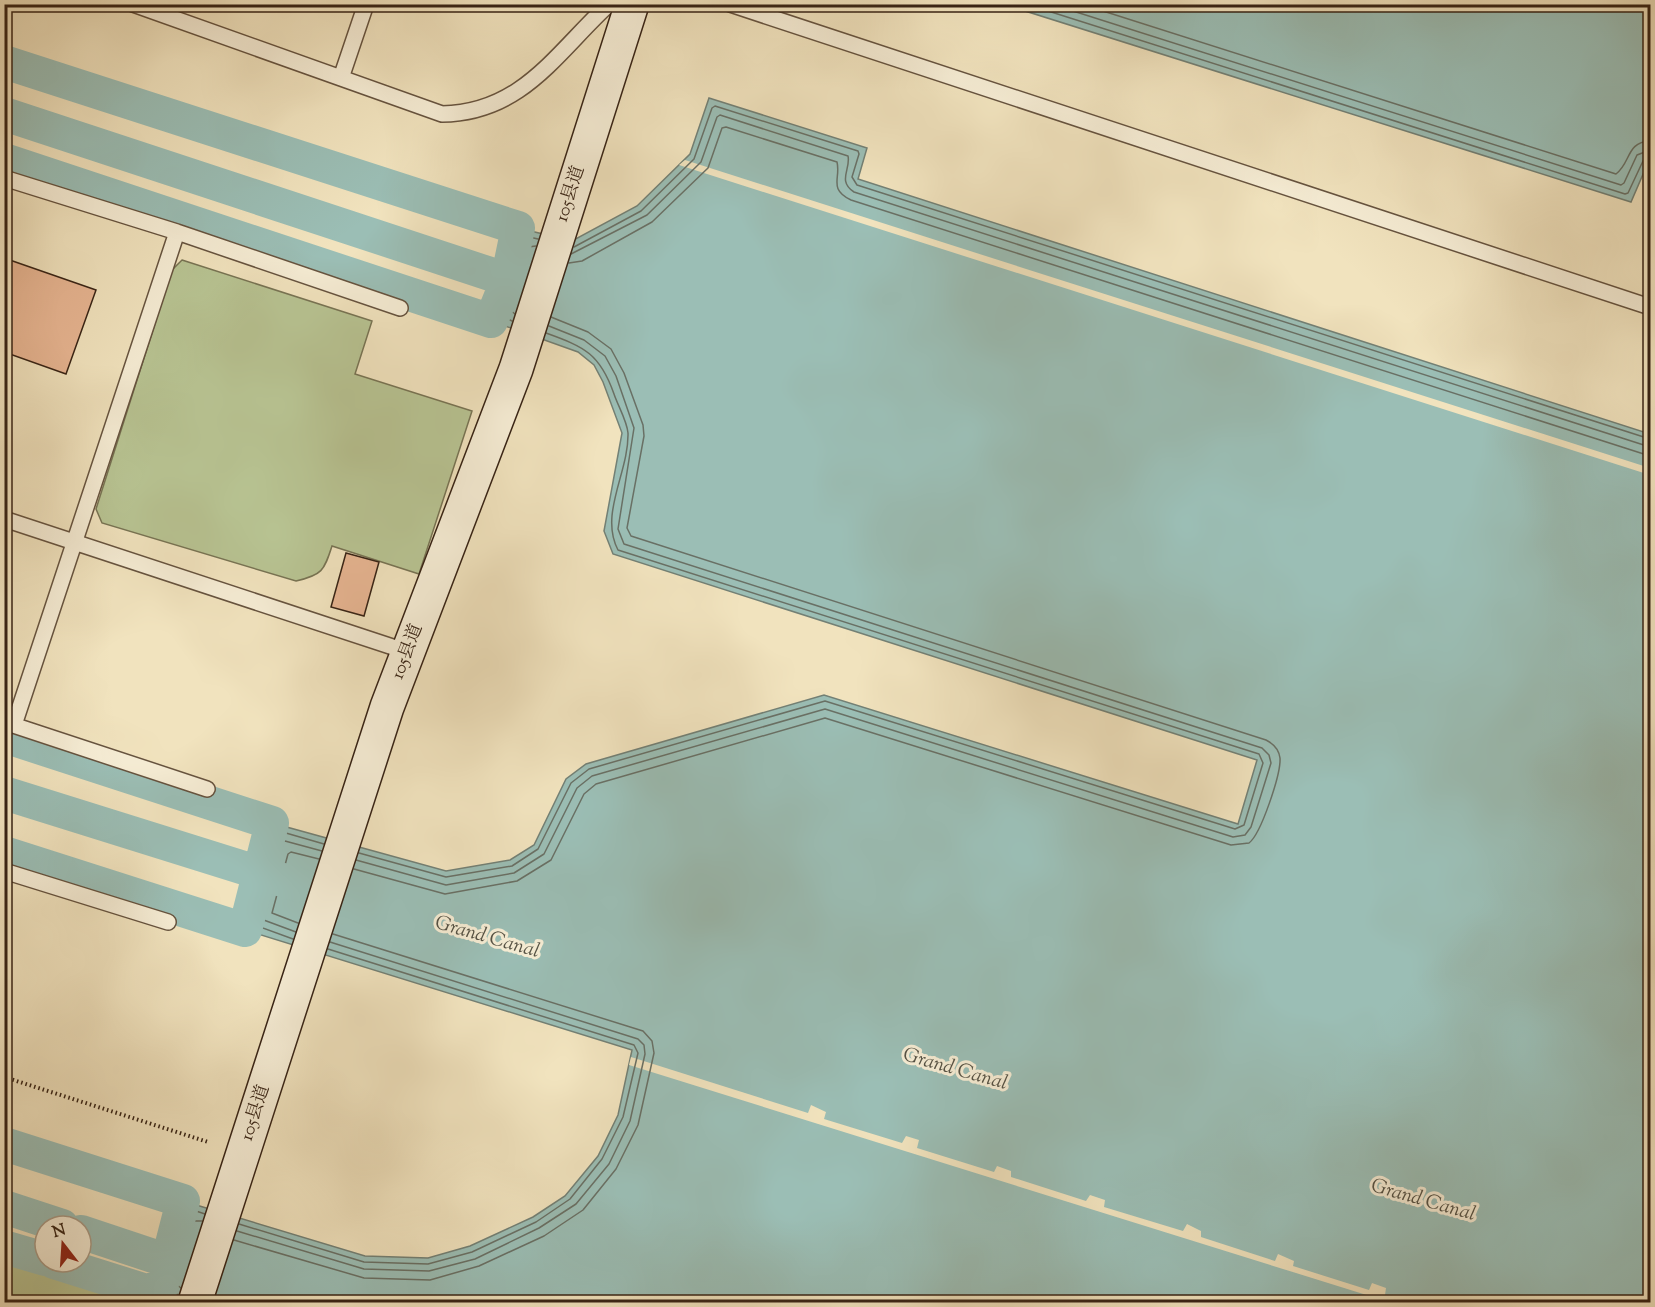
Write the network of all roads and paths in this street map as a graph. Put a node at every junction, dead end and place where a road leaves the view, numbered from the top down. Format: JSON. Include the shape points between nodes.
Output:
{"nodes":[{"id":1,"x":133,"y":4,"type":"edge"},
{"id":2,"x":366,"y":4,"type":"edge"},
{"id":3,"x":609,"y":4,"type":"edge"},
{"id":4,"x":632,"y":4,"type":"edge"},
{"id":5,"x":730,"y":4,"type":"edge"},
{"id":6,"x":341,"y":78,"type":"junction"},
{"id":7,"x":4,"y":178,"type":"edge"},
{"id":8,"x":177,"y":232,"type":"junction"},
{"id":9,"x":1650,"y":307,"type":"edge"},
{"id":10,"x":400,"y":308,"type":"dead end"},
{"id":11,"x":4,"y":519,"type":"edge"},
{"id":12,"x":74,"y":542,"type":"junction"},
{"id":13,"x":408,"y":652,"type":"junction"},
{"id":14,"x":9,"y":724,"type":"edge"},
{"id":15,"x":207,"y":789,"type":"dead end"},
{"id":16,"x":4,"y":871,"type":"edge"},
{"id":17,"x":168,"y":922,"type":"dead end"},
{"id":18,"x":4,"y":1077,"type":"edge"},
{"id":19,"x":208,"y":1142,"type":"dead end"},
{"id":20,"x":4,"y":1300,"type":"edge"},
{"id":21,"x":12,"y":1302,"type":"edge"},
{"id":22,"x":195,"y":1302,"type":"edge"}],
"edges":[{"from":1,"to":6,"type":"lane"},
{"from":2,"to":6,"type":"lane"},
{"from":3,"to":6,"type":"lane","via":[[522,89],[492,106],[465,114],[442,114]]},
{"from":4,"to":13,"type":"main road","name":"105县道","via":[[516,369]]},
{"from":5,"to":9,"type":"lane"},
{"from":7,"to":8,"type":"lane"},
{"from":8,"to":10,"type":"lane"},
{"from":8,"to":12,"type":"lane"},
{"from":11,"to":12,"type":"lane"},
{"from":12,"to":13,"type":"lane"},
{"from":12,"to":14,"type":"lane"},
{"from":13,"to":22,"type":"main road","name":"105县道"},
{"from":14,"to":15,"type":"lane"},
{"from":16,"to":17,"type":"lane"},
{"from":18,"to":19,"type":"path"},
{"from":20,"to":21,"type":"path"}]}
